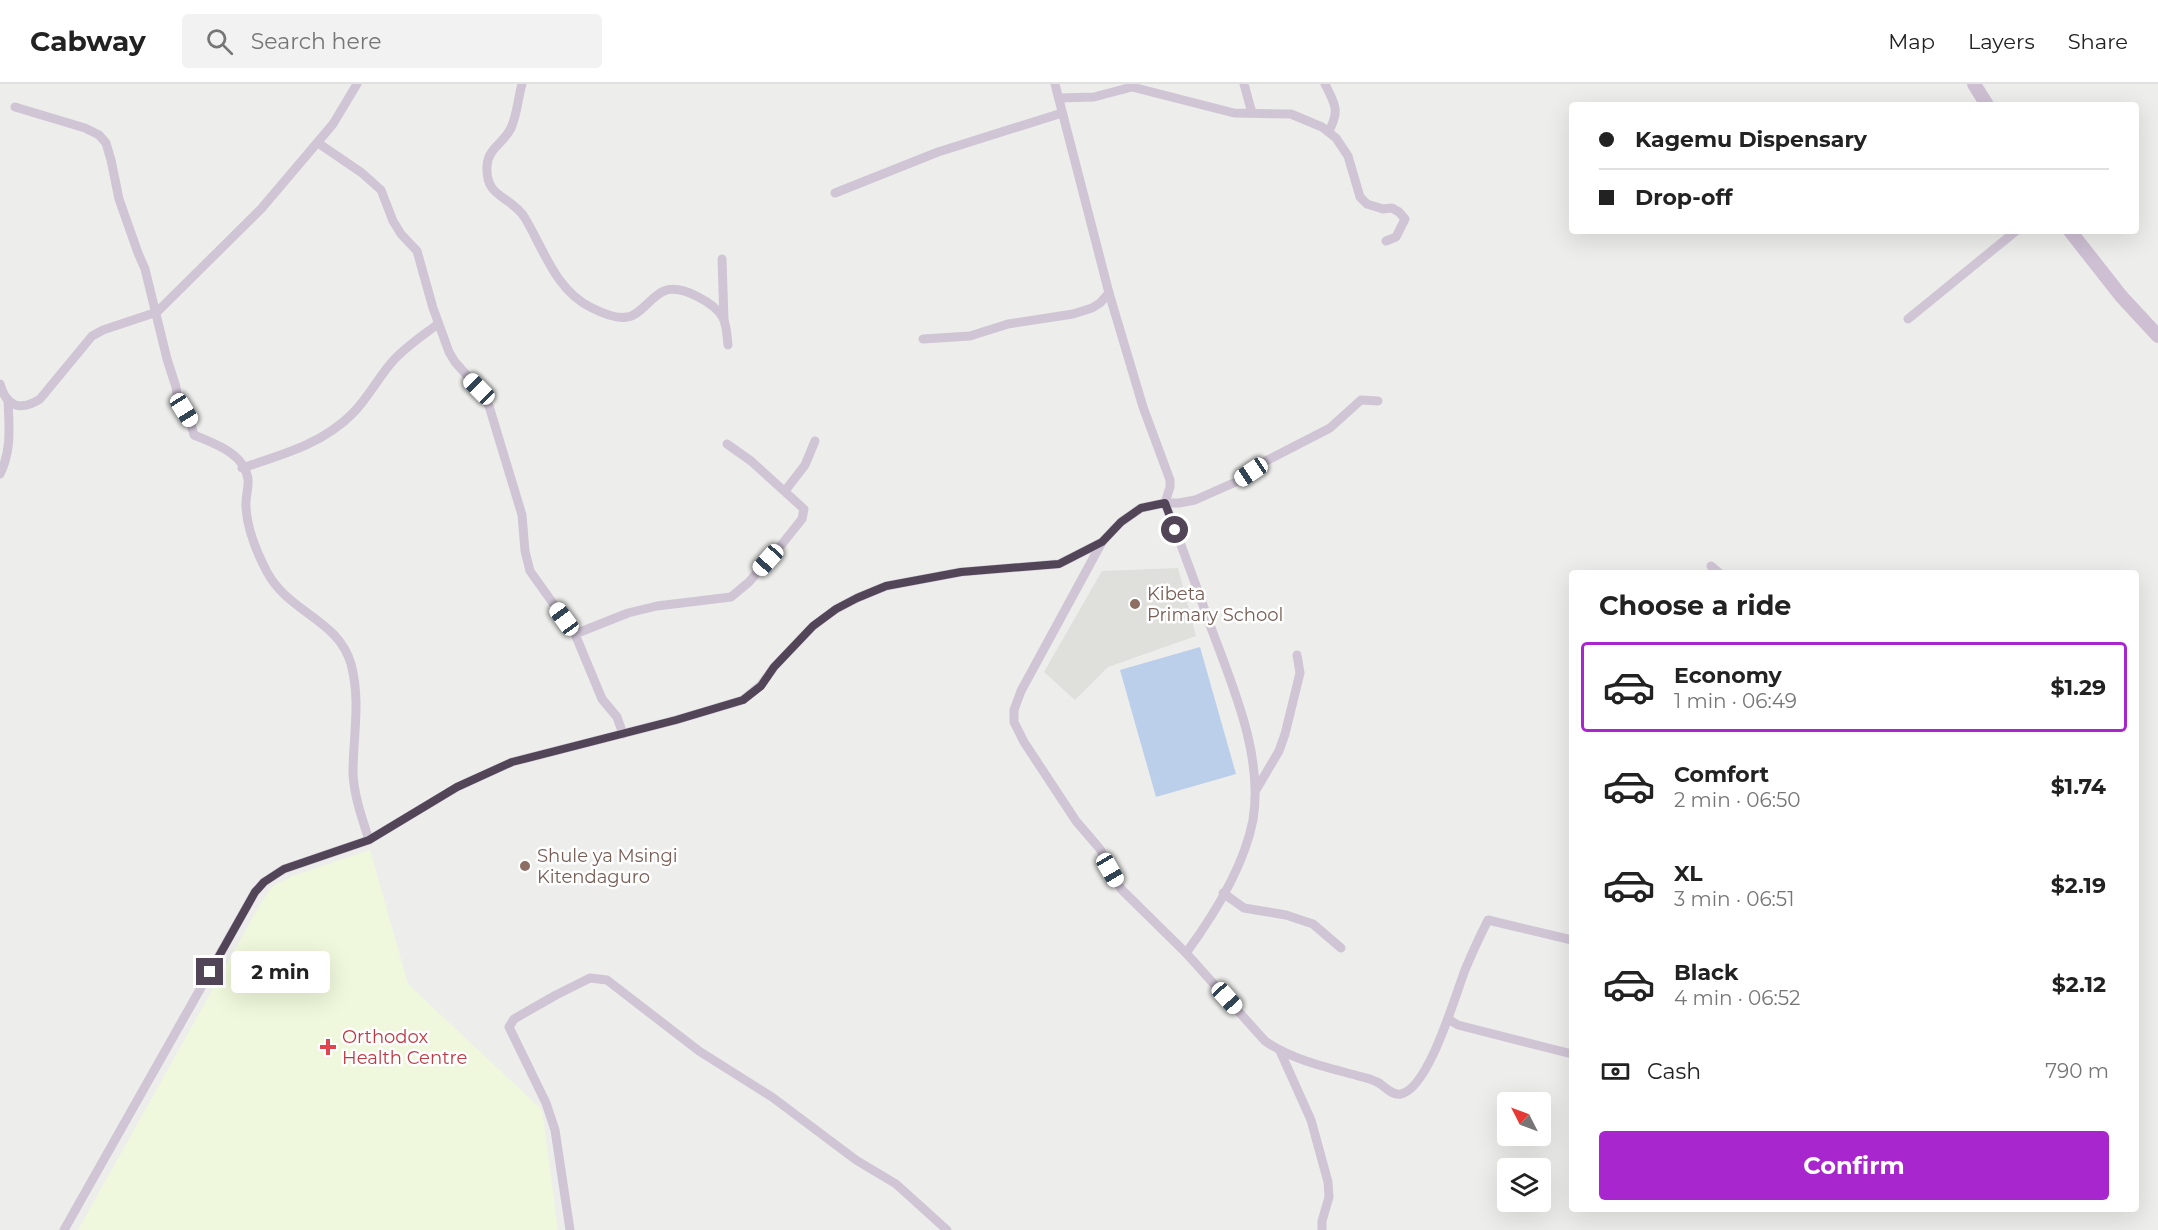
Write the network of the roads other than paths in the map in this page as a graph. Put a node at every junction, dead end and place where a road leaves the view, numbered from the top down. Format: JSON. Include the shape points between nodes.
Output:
{"nodes":[{"id":1,"x":357,"y":84,"type":"edge"},
{"id":2,"x":522,"y":84,"type":"edge"},
{"id":3,"x":1055,"y":84,"type":"edge"},
{"id":4,"x":1244,"y":84,"type":"edge"},
{"id":5,"x":1325,"y":84,"type":"edge"},
{"id":6,"x":1974,"y":84,"type":"edge"},
{"id":7,"x":1133,"y":86,"type":"edge"},
{"id":8,"x":1059,"y":98,"type":"junction"},
{"id":9,"x":1985,"y":102,"type":"edge"},
{"id":10,"x":15,"y":107,"type":"dead end"},
{"id":11,"x":1062,"y":113,"type":"junction"},
{"id":12,"x":1252,"y":113,"type":"junction"},
{"id":13,"x":1329,"y":131,"type":"junction"},
{"id":14,"x":318,"y":143,"type":"junction"},
{"id":15,"x":835,"y":193,"type":"dead end"},
{"id":16,"x":2012,"y":234,"type":"edge"},
{"id":17,"x":2072,"y":234,"type":"edge"},
{"id":18,"x":1386,"y":241,"type":"dead end"},
{"id":19,"x":722,"y":259,"type":"dead end"},
{"id":20,"x":1109,"y":293,"type":"junction"},
{"id":21,"x":157,"y":312,"type":"junction"},
{"id":22,"x":1908,"y":319,"type":"dead end"},
{"id":23,"x":724,"y":322,"type":"junction"},
{"id":24,"x":438,"y":324,"type":"junction"},
{"id":25,"x":2158,"y":336,"type":"edge"},
{"id":26,"x":923,"y":339,"type":"dead end"},
{"id":27,"x":728,"y":345,"type":"dead end"},
{"id":28,"x":0,"y":384,"type":"edge"},
{"id":29,"x":8,"y":400,"type":"junction"},
{"id":30,"x":1378,"y":401,"type":"dead end"},
{"id":31,"x":815,"y":441,"type":"dead end"},
{"id":32,"x":727,"y":444,"type":"dead end"},
{"id":33,"x":242,"y":468,"type":"junction"},
{"id":34,"x":0,"y":474,"type":"edge"},
{"id":35,"x":785,"y":491,"type":"junction"},
{"id":36,"x":1165,"y":503,"type":"junction"},
{"id":37,"x":1102,"y":542,"type":"junction"},
{"id":38,"x":575,"y":634,"type":"junction"},
{"id":39,"x":1297,"y":655,"type":"dead end"},
{"id":40,"x":623,"y":734,"type":"junction"},
{"id":41,"x":1255,"y":792,"type":"junction"},
{"id":42,"x":369,"y":840,"type":"junction"},
{"id":43,"x":1224,"y":893,"type":"junction"},
{"id":44,"x":1569,"y":939,"type":"edge"},
{"id":45,"x":1341,"y":948,"type":"dead end"},
{"id":46,"x":1186,"y":953,"type":"junction"},
{"id":47,"x":1448,"y":1019,"type":"junction"},
{"id":48,"x":1280,"y":1052,"type":"junction"},
{"id":49,"x":1569,"y":1053,"type":"edge"},
{"id":50,"x":1323,"y":1227,"type":"edge"},
{"id":51,"x":64,"y":1230,"type":"edge"},
{"id":52,"x":570,"y":1230,"type":"edge"},
{"id":53,"x":947,"y":1230,"type":"edge"}],
"edges":[{"from":1,"to":14,"type":"street"},
{"from":2,"to":23,"type":"street","via":[[509,132],[489,157],[487,180],[496,193],[522,214],[567,289],[593,309],[627,318],[656,295],[677,290],[707,303]]},
{"from":3,"to":8,"type":"street"},
{"from":4,"to":12,"type":"street"},
{"from":5,"to":13,"type":"street","via":[[1336,109]]},
{"from":6,"to":9,"type":"street"},
{"from":7,"to":8,"type":"street","via":[[1094,97]]},
{"from":7,"to":12,"type":"street","via":[[1234,113]]},
{"from":8,"to":11,"type":"street"},
{"from":10,"to":21,"type":"street","via":[[85,128],[106,143],[119,199]]},
{"from":11,"to":15,"type":"street","via":[[938,152]]},
{"from":11,"to":20,"type":"street"},
{"from":12,"to":13,"type":"street","via":[[1292,114]]},
{"from":13,"to":18,"type":"street","via":[[1348,156],[1360,196],[1367,204],[1392,208],[1405,219],[1396,237]]},
{"from":14,"to":21,"type":"street","via":[[261,209]]},
{"from":14,"to":24,"type":"street","via":[[381,190],[393,221],[417,251]]},
{"from":16,"to":22,"type":"street"},
{"from":17,"to":25,"type":"street"},
{"from":19,"to":23,"type":"street"},
{"from":20,"to":26,"type":"street","via":[[1092,308],[1073,314],[970,336]]},
{"from":20,"to":36,"type":"street","via":[[1143,407],[1170,480]]},
{"from":21,"to":29,"type":"street","via":[[92,336],[33,404],[23,406]]},
{"from":21,"to":33,"type":"street","via":[[178,403],[194,435],[222,447],[237,458]]},
{"from":23,"to":27,"type":"street"},
{"from":24,"to":33,"type":"street","via":[[391,363],[343,422],[315,442]]},
{"from":24,"to":38,"type":"street","via":[[455,363],[489,406],[522,515],[530,570]]},
{"from":28,"to":29,"type":"street"},
{"from":29,"to":34,"type":"street","via":[[10,434]]},
{"from":30,"to":36,"type":"street","via":[[1361,400],[1330,428],[1262,463],[1238,481],[1195,500]]},
{"from":31,"to":35,"type":"street","via":[[799,474]]},
{"from":32,"to":35,"type":"street"},
{"from":33,"to":42,"type":"street","via":[[248,479],[248,516],[266,571],[286,598],[331,631],[347,651],[357,699],[353,774]]},
{"from":35,"to":38,"type":"street","via":[[804,509],[803,516],[733,596],[657,606]]},
{"from":36,"to":37,"type":"street","via":[[1141,508]]},
{"from":36,"to":41,"type":"street","via":[[1240,707]]},
{"from":37,"to":40,"type":"street","via":[[1059,564],[961,572],[886,586],[845,604],[813,626],[761,686],[743,700]]},
{"from":37,"to":46,"type":"street","via":[[1022,691],[1014,722],[1076,821],[1100,849],[1121,889]]},
{"from":38,"to":40,"type":"street","via":[[602,699],[617,717]]},
{"from":39,"to":41,"type":"street","via":[[1300,673],[1285,734]]},
{"from":40,"to":42,"type":"street","via":[[512,762],[457,787]]},
{"from":41,"to":43,"type":"street","via":[[1245,848]]},
{"from":42,"to":51,"type":"street","via":[[284,869],[255,892]]},
{"from":43,"to":45,"type":"street","via":[[1244,908],[1313,924]]},
{"from":43,"to":46,"type":"street"},
{"from":44,"to":47,"type":"street","via":[[1488,920]]},
{"from":46,"to":48,"type":"street","via":[[1265,1041]]},
{"from":47,"to":48,"type":"street","via":[[1422,1076],[1401,1094],[1392,1093],[1376,1081]]},
{"from":47,"to":49,"type":"street","via":[[1458,1025]]},
{"from":48,"to":50,"type":"street","via":[[1311,1120],[1328,1182]]},
{"from":52,"to":53,"type":"street","via":[[555,1130],[509,1027],[514,1019],[556,995],[590,978],[601,978],[617,986],[699,1051],[896,1184]]}]}
